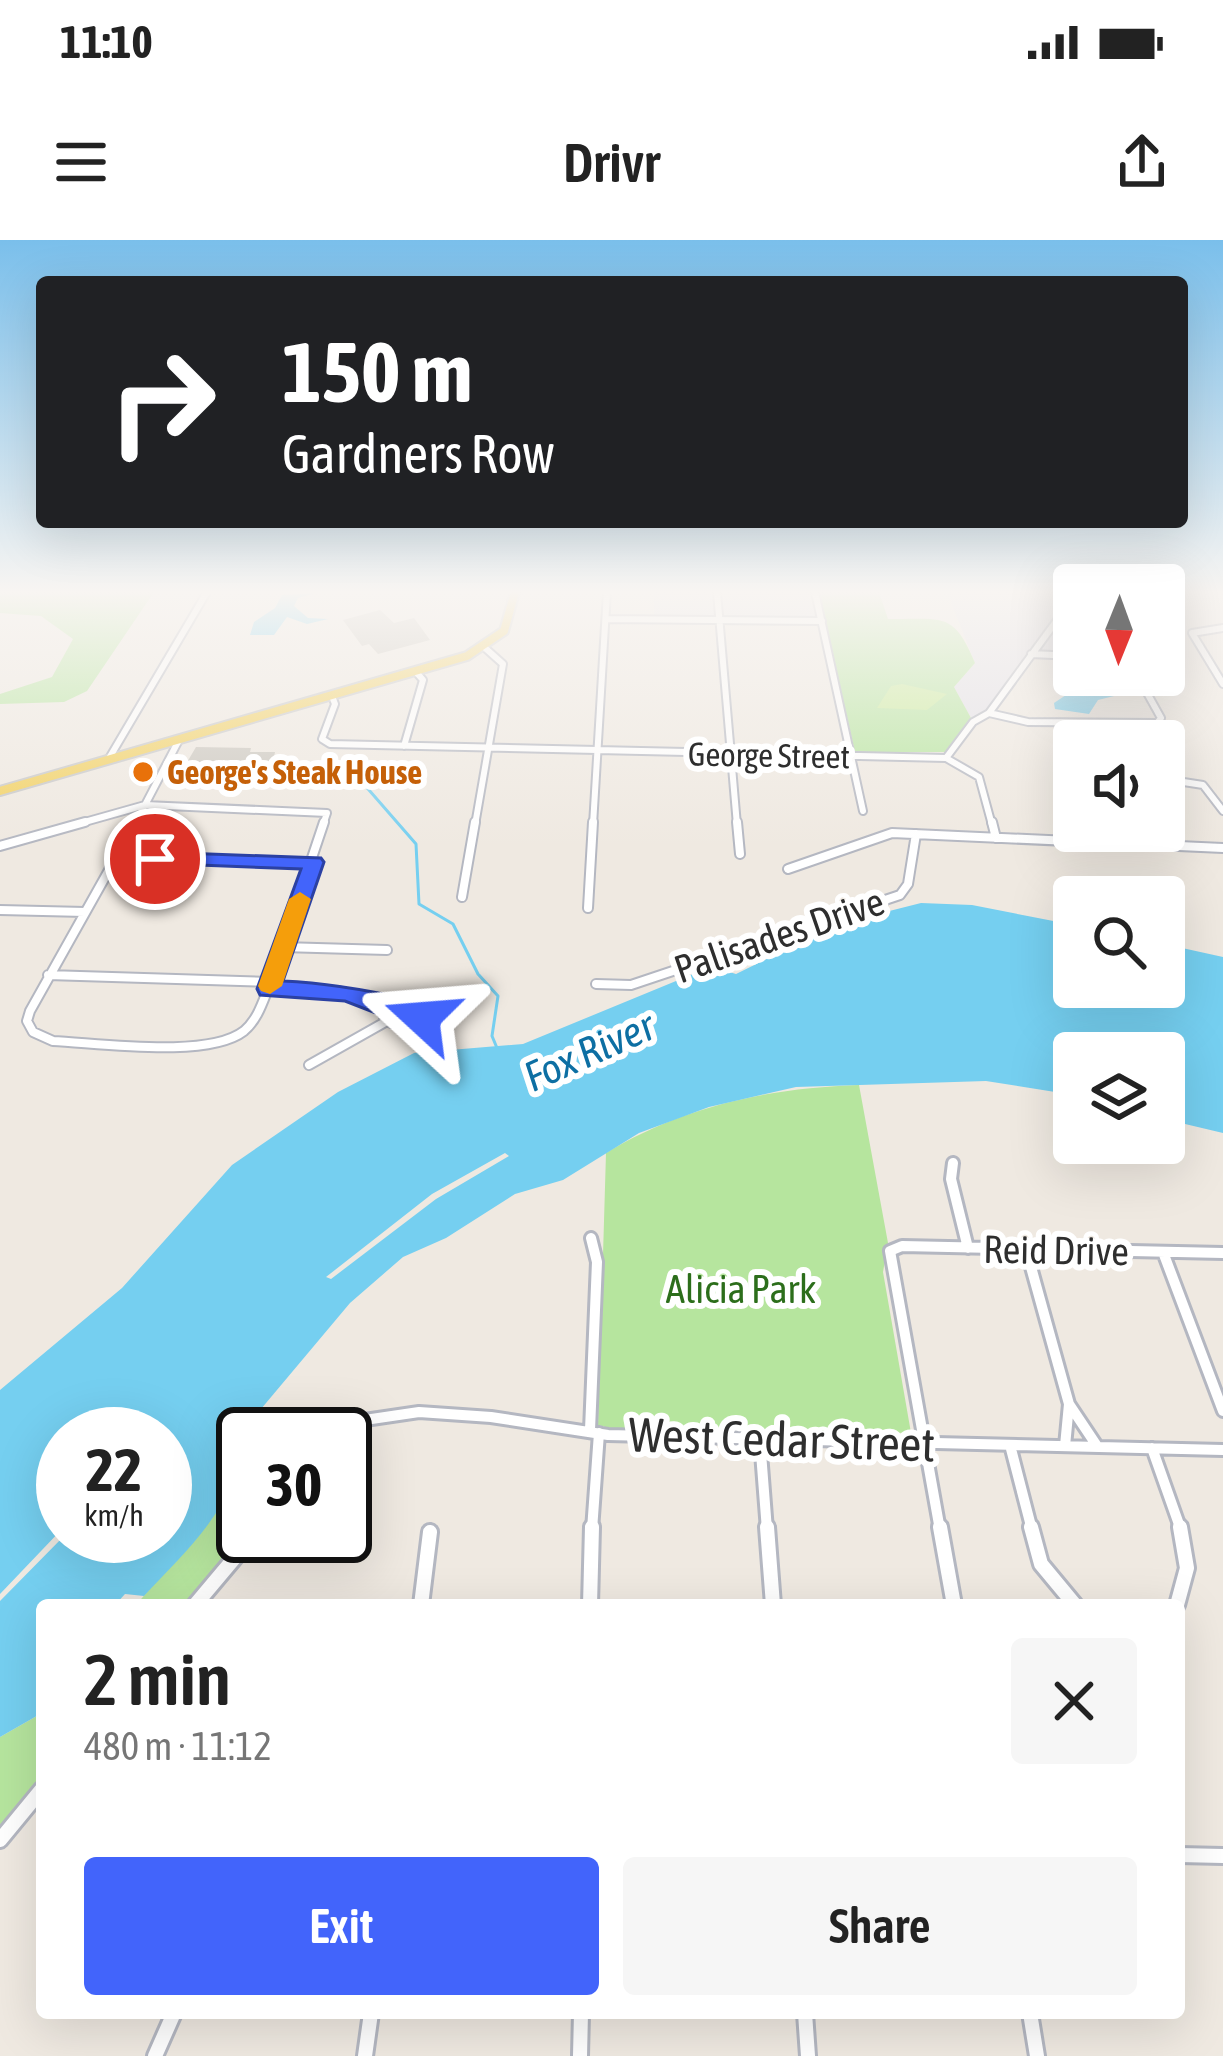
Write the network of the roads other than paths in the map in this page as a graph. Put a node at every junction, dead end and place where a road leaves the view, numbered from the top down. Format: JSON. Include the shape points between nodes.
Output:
{"nodes":[{"id":1,"x":157,"y":677,"type":"edge"},
{"id":2,"x":397,"y":677,"type":"edge"},
{"id":3,"x":420,"y":677,"type":"edge"},
{"id":4,"x":501,"y":677,"type":"edge"},
{"id":5,"x":602,"y":677,"type":"edge"},
{"id":6,"x":726,"y":677,"type":"edge"},
{"id":7,"x":833,"y":677,"type":"edge"},
{"id":8,"x":1015,"y":677,"type":"edge"},
{"id":9,"x":332,"y":696,"type":"junction"},
{"id":10,"x":1148,"y":696,"type":"edge"},
{"id":11,"x":989,"y":713,"type":"junction"},
{"id":12,"x":179,"y":740,"type":"junction"},
{"id":13,"x":404,"y":746,"type":"junction"},
{"id":14,"x":489,"y":749,"type":"junction"},
{"id":15,"x":597,"y":752,"type":"junction"},
{"id":16,"x":733,"y":754,"type":"junction"},
{"id":17,"x":851,"y":756,"type":"junction"},
{"id":18,"x":946,"y":758,"type":"junction"},
{"id":19,"x":108,"y":760,"type":"junction"},
{"id":20,"x":1185,"y":782,"type":"edge"},
{"id":21,"x":0,"y":791,"type":"edge"},
{"id":22,"x":145,"y":805,"type":"junction"},
{"id":23,"x":863,"y":811,"type":"dead end"},
{"id":24,"x":1223,"y":811,"type":"edge"},
{"id":25,"x":916,"y":834,"type":"junction"},
{"id":26,"x":996,"y":838,"type":"junction"},
{"id":27,"x":1053,"y":840,"type":"edge"},
{"id":28,"x":0,"y":846,"type":"edge"},
{"id":29,"x":1185,"y":846,"type":"edge"},
{"id":30,"x":1223,"y":848,"type":"edge"},
{"id":31,"x":740,"y":854,"type":"dead end"},
{"id":32,"x":116,"y":857,"type":"junction"},
{"id":33,"x":314,"y":862,"type":"junction"},
{"id":34,"x":788,"y":869,"type":"dead end"},
{"id":35,"x":462,"y":896,"type":"dead end"},
{"id":36,"x":588,"y":908,"type":"dead end"},
{"id":37,"x":0,"y":910,"type":"edge"},
{"id":38,"x":85,"y":912,"type":"junction"},
{"id":39,"x":282,"y":947,"type":"junction"},
{"id":40,"x":387,"y":950,"type":"dead end"},
{"id":41,"x":48,"y":975,"type":"junction"},
{"id":42,"x":596,"y":984,"type":"dead end"},
{"id":43,"x":270,"y":985,"type":"junction"},
{"id":44,"x":384,"y":1009,"type":"junction"},
{"id":45,"x":448,"y":1011,"type":"dead end"},
{"id":46,"x":404,"y":1016,"type":"junction"},
{"id":47,"x":387,"y":1021,"type":"junction"},
{"id":48,"x":309,"y":1065,"type":"dead end"},
{"id":49,"x":953,"y":1162,"type":"dead end"},
{"id":50,"x":591,"y":1238,"type":"dead end"},
{"id":51,"x":968,"y":1248,"type":"junction"},
{"id":52,"x":1026,"y":1249,"type":"junction"},
{"id":53,"x":1163,"y":1252,"type":"junction"},
{"id":54,"x":1223,"y":1253,"type":"edge"},
{"id":55,"x":1069,"y":1404,"type":"junction"},
{"id":56,"x":1223,"y":1411,"type":"edge"},
{"id":57,"x":372,"y":1415,"type":"edge"},
{"id":58,"x":595,"y":1431,"type":"junction"},
{"id":59,"x":760,"y":1440,"type":"junction"},
{"id":60,"x":925,"y":1444,"type":"junction"},
{"id":61,"x":1010,"y":1445,"type":"junction"},
{"id":62,"x":1065,"y":1446,"type":"junction"},
{"id":63,"x":1097,"y":1446,"type":"junction"},
{"id":64,"x":1152,"y":1448,"type":"junction"},
{"id":65,"x":1223,"y":1450,"type":"edge"},
{"id":66,"x":430,"y":1532,"type":"dead end"},
{"id":67,"x":230,"y":1563,"type":"edge"},
{"id":68,"x":200,"y":1599,"type":"edge"},
{"id":69,"x":422,"y":1599,"type":"edge"},
{"id":70,"x":590,"y":1599,"type":"edge"},
{"id":71,"x":773,"y":1599,"type":"edge"},
{"id":72,"x":953,"y":1599,"type":"edge"},
{"id":73,"x":1069,"y":1599,"type":"edge"},
{"id":74,"x":1179,"y":1599,"type":"edge"},
{"id":75,"x":36,"y":1796,"type":"edge"},
{"id":76,"x":0,"y":1840,"type":"edge"},
{"id":77,"x":1185,"y":1855,"type":"edge"},
{"id":78,"x":1223,"y":1856,"type":"edge"},
{"id":79,"x":171,"y":2019,"type":"edge"},
{"id":80,"x":369,"y":2019,"type":"edge"},
{"id":81,"x":581,"y":2019,"type":"edge"},
{"id":82,"x":805,"y":2019,"type":"edge"},
{"id":83,"x":1031,"y":2019,"type":"edge"},
{"id":84,"x":155,"y":2056,"type":"edge"},
{"id":85,"x":365,"y":2056,"type":"edge"},
{"id":86,"x":580,"y":2056,"type":"edge"},
{"id":87,"x":808,"y":2056,"type":"edge"},
{"id":88,"x":1037,"y":2056,"type":"edge"}],
"edges":[{"from":1,"to":19,"type":"street"},
{"from":2,"to":9,"type":"main road"},
{"from":3,"to":13,"type":"street"},
{"from":4,"to":14,"type":"street"},
{"from":5,"to":15,"type":"street"},
{"from":6,"to":16,"type":"street"},
{"from":7,"to":17,"type":"street"},
{"from":8,"to":11,"type":"street"},
{"from":9,"to":12,"type":"main road"},
{"from":9,"to":13,"type":"street","name":"George Street","via":[[324,742]]},
{"from":10,"to":11,"type":"street","via":[[1160,722],[1028,722]]},
{"from":11,"to":18,"type":"street"},
{"from":12,"to":19,"type":"main road"},
{"from":12,"to":22,"type":"street"},
{"from":13,"to":14,"type":"street","name":"George Street"},
{"from":14,"to":15,"type":"street","name":"George Street"},
{"from":14,"to":35,"type":"street"},
{"from":15,"to":16,"type":"street","name":"George Street"},
{"from":15,"to":36,"type":"street"},
{"from":16,"to":17,"type":"street","name":"George Street"},
{"from":16,"to":31,"type":"street"},
{"from":17,"to":18,"type":"street","name":"George Street"},
{"from":17,"to":23,"type":"street"},
{"from":18,"to":26,"type":"street","via":[[979,777]]},
{"from":19,"to":21,"type":"main road"},
{"from":20,"to":24,"type":"street","via":[[1203,785]]},
{"from":22,"to":28,"type":"street"},
{"from":22,"to":32,"type":"street"},
{"from":22,"to":33,"type":"street","via":[[320,810],[329,820]]},
{"from":25,"to":26,"type":"street","name":"Palisades Drive"},
{"from":25,"to":34,"type":"street","name":"Palisades Drive","via":[[872,836]]},
{"from":25,"to":42,"type":"street","name":"Palisades Drive","via":[[907,888],[895,897],[631,985]]},
{"from":26,"to":27,"type":"street","name":"Palisades Drive"},
{"from":29,"to":30,"type":"street","name":"Palisades Drive"},
{"from":32,"to":33,"type":"street"},
{"from":32,"to":38,"type":"street"},
{"from":33,"to":39,"type":"street"},
{"from":37,"to":38,"type":"street"},
{"from":38,"to":41,"type":"street"},
{"from":39,"to":40,"type":"street"},
{"from":39,"to":43,"type":"street"},
{"from":41,"to":43,"type":"street"},
{"from":41,"to":43,"type":"street","via":[[27,1018],[33,1032],[52,1041],[217,1044],[253,1023]]},
{"from":43,"to":44,"type":"street","via":[[348,993]]},
{"from":44,"to":46,"type":"street","via":[[398,1005]]},
{"from":44,"to":47,"type":"street"},
{"from":45,"to":46,"type":"street"},
{"from":46,"to":47,"type":"street"},
{"from":47,"to":48,"type":"street"},
{"from":49,"to":51,"type":"street"},
{"from":50,"to":58,"type":"street"},
{"from":51,"to":52,"type":"street","name":"Reid Drive"},
{"from":51,"to":60,"type":"street","name":"Reid Drive","via":[[890,1251]]},
{"from":52,"to":53,"type":"street","name":"Reid Drive"},
{"from":52,"to":55,"type":"street"},
{"from":53,"to":54,"type":"street","name":"Reid Drive"},
{"from":53,"to":56,"type":"street"},
{"from":55,"to":62,"type":"street"},
{"from":55,"to":63,"type":"street"},
{"from":57,"to":58,"type":"street","name":"West Cedar Street"},
{"from":58,"to":59,"type":"street","name":"West Cedar Street"},
{"from":58,"to":70,"type":"street"},
{"from":59,"to":60,"type":"street","name":"West Cedar Street"},
{"from":59,"to":71,"type":"street"},
{"from":60,"to":61,"type":"street","name":"West Cedar Street"},
{"from":60,"to":72,"type":"street"},
{"from":61,"to":62,"type":"street","name":"West Cedar Street"},
{"from":61,"to":73,"type":"street","via":[[1035,1549]]},
{"from":62,"to":63,"type":"street","name":"West Cedar Street"},
{"from":63,"to":64,"type":"street","name":"West Cedar Street"},
{"from":64,"to":65,"type":"street","name":"West Cedar Street"},
{"from":64,"to":74,"type":"street","via":[[1186,1554]]},
{"from":66,"to":69,"type":"street"},
{"from":67,"to":68,"type":"street"},
{"from":75,"to":76,"type":"street"},
{"from":77,"to":78,"type":"street"},
{"from":79,"to":84,"type":"street"},
{"from":80,"to":85,"type":"street"},
{"from":81,"to":86,"type":"street"},
{"from":82,"to":87,"type":"street"},
{"from":83,"to":88,"type":"street"}]}
